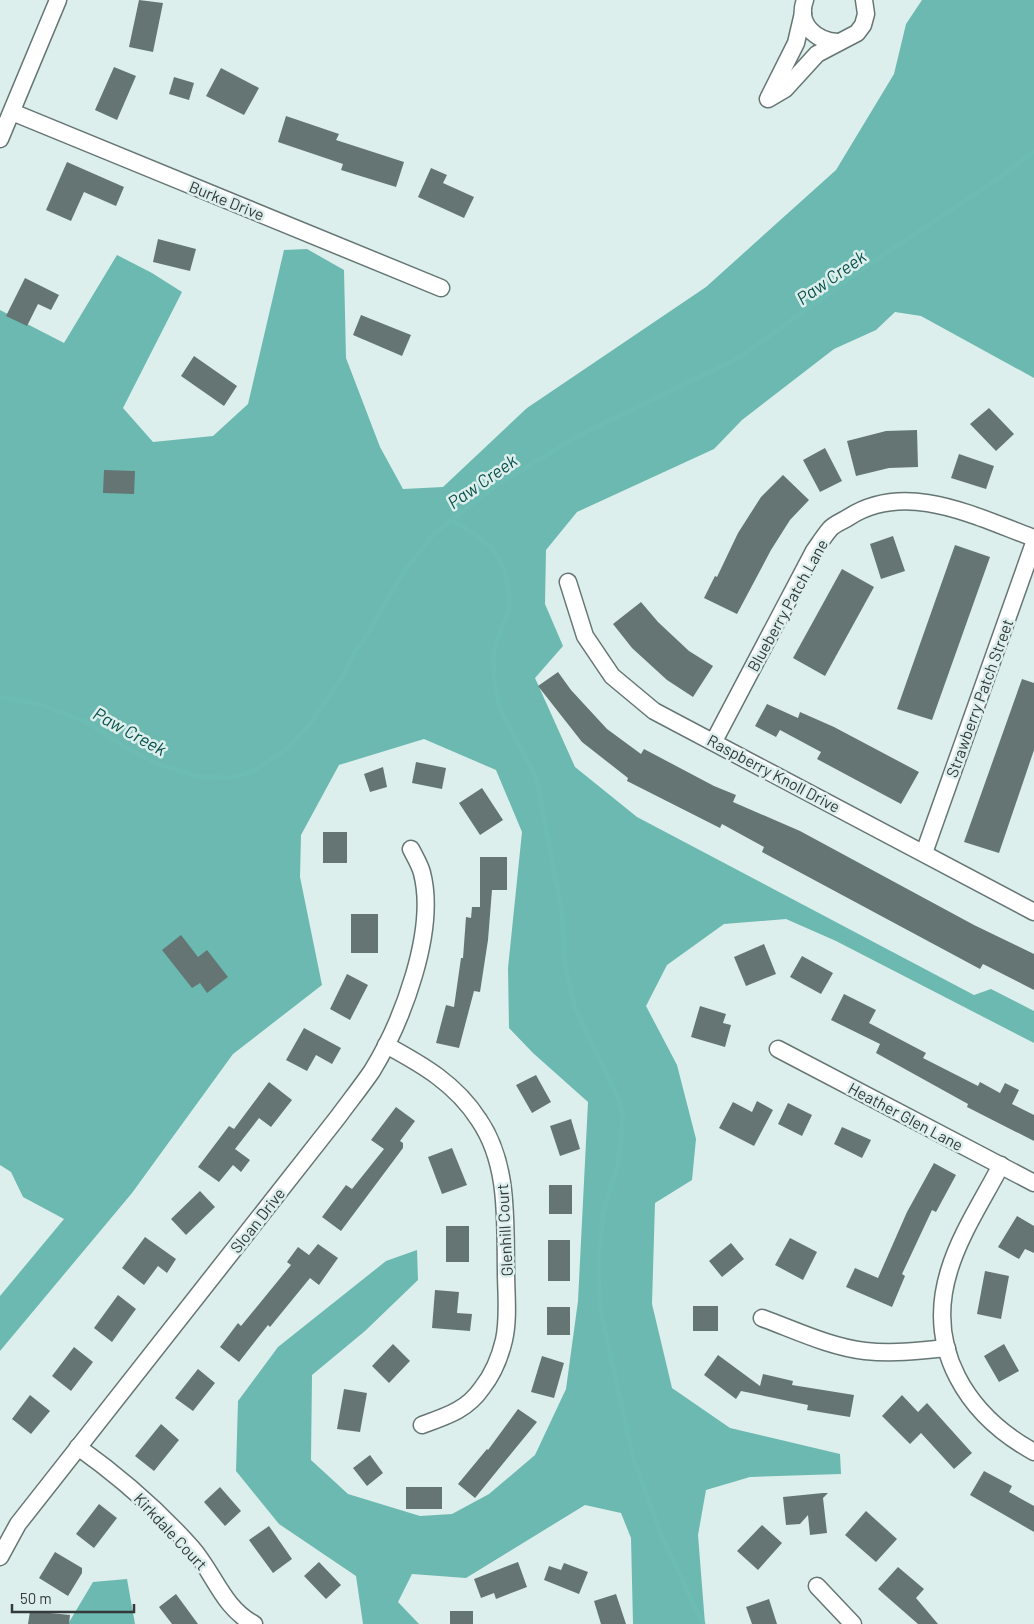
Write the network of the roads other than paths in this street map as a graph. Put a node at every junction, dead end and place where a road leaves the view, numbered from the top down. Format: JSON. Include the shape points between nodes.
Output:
{"nodes":[{"id":1,"x":58,"y":0,"type":"edge"},
{"id":2,"x":865,"y":1,"type":"edge"},
{"id":3,"x":803,"y":4,"type":"edge"},
{"id":4,"x":838,"y":42,"type":"junction"},
{"id":5,"x":12,"y":112,"type":"junction"},
{"id":6,"x":0,"y":140,"type":"edge"},
{"id":7,"x":441,"y":288,"type":"dead end"},
{"id":8,"x":1034,"y":538,"type":"edge"},
{"id":9,"x":1034,"y":543,"type":"edge"},
{"id":10,"x":568,"y":582,"type":"dead end"},
{"id":11,"x":714,"y":742,"type":"junction"},
{"id":12,"x":411,"y":849,"type":"dead end"},
{"id":13,"x":924,"y":853,"type":"junction"},
{"id":14,"x":1034,"y":912,"type":"edge"},
{"id":15,"x":386,"y":1045,"type":"junction"},
{"id":16,"x":778,"y":1049,"type":"dead end"},
{"id":17,"x":1001,"y":1165,"type":"junction"},
{"id":18,"x":1034,"y":1183,"type":"edge"},
{"id":19,"x":762,"y":1318,"type":"dead end"},
{"id":20,"x":947,"y":1348,"type":"junction"},
{"id":21,"x":422,"y":1425,"type":"dead end"},
{"id":22,"x":78,"y":1447,"type":"junction"},
{"id":23,"x":1034,"y":1452,"type":"edge"},
{"id":24,"x":0,"y":1556,"type":"edge"},
{"id":25,"x":817,"y":1586,"type":"dead end"},
{"id":26,"x":254,"y":1624,"type":"edge"},
{"id":27,"x":854,"y":1624,"type":"edge"}],
"edges":[{"from":1,"to":5,"type":"street"},
{"from":2,"to":4,"type":"street","via":[[866,14],[860,29],[848,39]]},
{"from":3,"to":4,"type":"street","via":[[810,31],[827,42]]},
{"from":3,"to":4,"type":"street","via":[[796,43],[768,98],[785,89],[817,54]]},
{"from":5,"to":6,"type":"street"},
{"from":5,"to":7,"type":"street","name":"Burke Drive"},
{"from":8,"to":11,"type":"street","name":"Blueberry Patch Lane","via":[[917,500],[863,508],[830,528],[814,551]]},
{"from":9,"to":13,"type":"street","name":"Strawberry Patch Street"},
{"from":10,"to":11,"type":"street","name":"Raspberry Knoll Drive","via":[[585,636],[612,676],[654,711]]},
{"from":11,"to":13,"type":"street","name":"Raspberry Knoll Drive"},
{"from":12,"to":15,"type":"street","name":"Sloan Drive","via":[[422,872],[424,920],[418,958]]},
{"from":13,"to":14,"type":"street","name":"Raspberry Knoll Drive"},
{"from":15,"to":21,"type":"street","name":"Glenhill Court","via":[[445,1080],[463,1098],[487,1133],[504,1190],[507,1312],[497,1363],[483,1388],[463,1409]]},
{"from":15,"to":22,"type":"street","name":"Sloan Drive","via":[[338,1117]]},
{"from":16,"to":17,"type":"street","name":"Heather Glen Lane"},
{"from":17,"to":18,"type":"street","name":"Heather Glen Lane"},
{"from":17,"to":20,"type":"street","via":[[957,1249],[949,1272],[942,1318]]},
{"from":19,"to":20,"type":"street","via":[[833,1344],[864,1351],[906,1352]]},
{"from":20,"to":23,"type":"street","via":[[953,1368],[982,1414]]},
{"from":22,"to":24,"type":"street","name":"Sloan Drive","via":[[18,1524]]},
{"from":22,"to":26,"type":"street","name":"Kirkdale Court","via":[[143,1498],[206,1566],[232,1609]]},
{"from":25,"to":27,"type":"street"}]}
